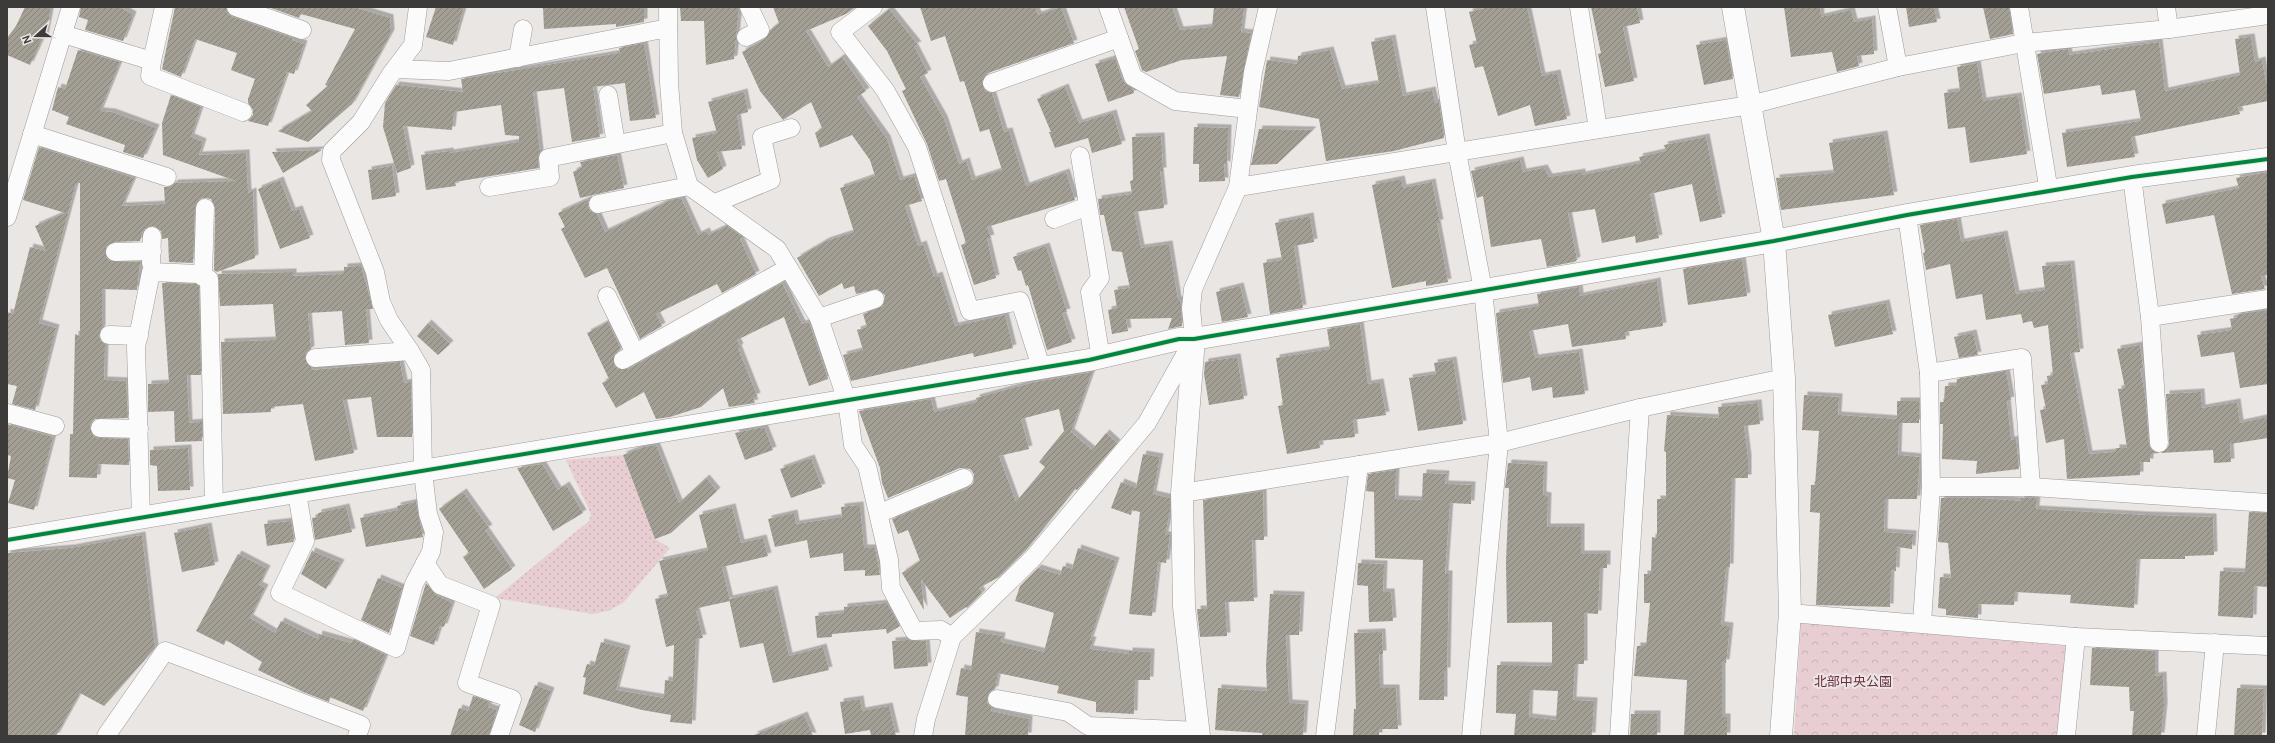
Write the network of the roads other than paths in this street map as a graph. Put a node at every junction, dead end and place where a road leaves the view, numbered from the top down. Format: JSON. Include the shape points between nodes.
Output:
{"nodes":[{"id":1,"x":71,"y":7,"type":"edge"},
{"id":2,"x":164,"y":7,"type":"edge"},
{"id":3,"x":236,"y":7,"type":"edge"},
{"id":4,"x":418,"y":7,"type":"edge"},
{"id":5,"x":668,"y":7,"type":"edge"},
{"id":6,"x":749,"y":7,"type":"edge"},
{"id":7,"x":873,"y":7,"type":"edge"},
{"id":8,"x":1108,"y":7,"type":"edge"},
{"id":9,"x":1268,"y":7,"type":"edge"},
{"id":10,"x":1434,"y":7,"type":"edge"},
{"id":11,"x":1579,"y":7,"type":"edge"},
{"id":12,"x":1733,"y":7,"type":"edge"},
{"id":13,"x":1887,"y":7,"type":"edge"},
{"id":14,"x":2019,"y":7,"type":"edge"},
{"id":15,"x":2166,"y":7,"type":"edge"},
{"id":16,"x":259,"y":11,"type":"edge"},
{"id":17,"x":2268,"y":14,"type":"edge"},
{"id":18,"x":668,"y":28,"type":"junction"},
{"id":19,"x":522,"y":29,"type":"dead end"},
{"id":20,"x":2169,"y":29,"type":"junction"},
{"id":21,"x":302,"y":30,"type":"dead end"},
{"id":22,"x":63,"y":34,"type":"junction"},
{"id":23,"x":746,"y":37,"type":"dead end"},
{"id":24,"x":1119,"y":38,"type":"junction"},
{"id":25,"x":2024,"y":43,"type":"junction"},
{"id":26,"x":518,"y":58,"type":"junction"},
{"id":27,"x":152,"y":61,"type":"junction"},
{"id":28,"x":1898,"y":67,"type":"junction"},
{"id":29,"x":395,"y":69,"type":"junction"},
{"id":30,"x":992,"y":83,"type":"dead end"},
{"id":31,"x":608,"y":95,"type":"dead end"},
{"id":32,"x":1750,"y":105,"type":"junction"},
{"id":33,"x":1248,"y":109,"type":"junction"},
{"id":34,"x":243,"y":112,"type":"dead end"},
{"id":35,"x":791,"y":128,"type":"dead end"},
{"id":36,"x":1598,"y":129,"type":"junction"},
{"id":37,"x":673,"y":133,"type":"junction"},
{"id":38,"x":32,"y":134,"type":"junction"},
{"id":39,"x":616,"y":144,"type":"junction"},
{"id":40,"x":1457,"y":152,"type":"junction"},
{"id":41,"x":1080,"y":156,"type":"dead end"},
{"id":42,"x":2268,"y":159,"type":"edge"},
{"id":43,"x":166,"y":177,"type":"dead end"},
{"id":44,"x":2132,"y":177,"type":"junction"},
{"id":45,"x":690,"y":186,"type":"junction"},
{"id":46,"x":490,"y":187,"type":"dead end"},
{"id":47,"x":1238,"y":187,"type":"junction"},
{"id":48,"x":2049,"y":192,"type":"junction"},
{"id":49,"x":715,"y":203,"type":"junction"},
{"id":50,"x":598,"y":204,"type":"dead end"},
{"id":51,"x":1088,"y":206,"type":"junction"},
{"id":52,"x":205,"y":208,"type":"dead end"},
{"id":53,"x":1907,"y":215,"type":"junction"},
{"id":54,"x":7,"y":217,"type":"edge"},
{"id":55,"x":1054,"y":219,"type":"dead end"},
{"id":56,"x":1774,"y":241,"type":"junction"},
{"id":57,"x":115,"y":252,"type":"dead end"},
{"id":58,"x":788,"y":268,"type":"junction"},
{"id":59,"x":151,"y":272,"type":"junction"},
{"id":60,"x":203,"y":277,"type":"junction"},
{"id":61,"x":1483,"y":290,"type":"junction"},
{"id":62,"x":607,"y":296,"type":"dead end"},
{"id":63,"x":875,"y":299,"type":"dead end"},
{"id":64,"x":2268,"y":299,"type":"edge"},
{"id":65,"x":2150,"y":317,"type":"junction"},
{"id":66,"x":819,"y":318,"type":"junction"},
{"id":67,"x":108,"y":335,"type":"dead end"},
{"id":68,"x":139,"y":336,"type":"junction"},
{"id":69,"x":1194,"y":339,"type":"junction"},
{"id":70,"x":410,"y":351,"type":"junction"},
{"id":71,"x":315,"y":358,"type":"dead end"},
{"id":72,"x":1101,"y":358,"type":"junction"},
{"id":73,"x":1041,"y":367,"type":"junction"},
{"id":74,"x":1929,"y":373,"type":"junction"},
{"id":75,"x":1784,"y":378,"type":"junction"},
{"id":76,"x":847,"y":401,"type":"junction"},
{"id":77,"x":1640,"y":408,"type":"junction"},
{"id":78,"x":7,"y":413,"type":"edge"},
{"id":79,"x":56,"y":426,"type":"dead end"},
{"id":80,"x":100,"y":428,"type":"dead end"},
{"id":81,"x":138,"y":429,"type":"junction"},
{"id":82,"x":1499,"y":443,"type":"junction"},
{"id":83,"x":2159,"y":443,"type":"dead end"},
{"id":84,"x":1359,"y":465,"type":"junction"},
{"id":85,"x":423,"y":472,"type":"junction"},
{"id":86,"x":964,"y":478,"type":"dead end"},
{"id":87,"x":1931,"y":487,"type":"junction"},
{"id":88,"x":2031,"y":487,"type":"junction"},
{"id":89,"x":297,"y":492,"type":"junction"},
{"id":90,"x":1182,"y":493,"type":"junction"},
{"id":91,"x":2268,"y":503,"type":"edge"},
{"id":92,"x":214,"y":506,"type":"junction"},
{"id":93,"x":880,"y":513,"type":"junction"},
{"id":94,"x":141,"y":518,"type":"junction"},
{"id":95,"x":7,"y":540,"type":"edge"},
{"id":96,"x":425,"y":563,"type":"junction"},
{"id":97,"x":1790,"y":613,"type":"junction"},
{"id":98,"x":1922,"y":623,"type":"junction"},
{"id":99,"x":952,"y":637,"type":"junction"},
{"id":100,"x":2076,"y":637,"type":"junction"},
{"id":101,"x":2215,"y":643,"type":"junction"},
{"id":102,"x":2268,"y":646,"type":"edge"},
{"id":103,"x":997,"y":699,"type":"dead end"},
{"id":104,"x":1199,"y":733,"type":"edge"},
{"id":105,"x":106,"y":736,"type":"edge"},
{"id":106,"x":357,"y":736,"type":"edge"},
{"id":107,"x":499,"y":736,"type":"edge"},
{"id":108,"x":923,"y":736,"type":"edge"},
{"id":109,"x":1325,"y":736,"type":"edge"},
{"id":110,"x":1471,"y":736,"type":"edge"},
{"id":111,"x":1619,"y":736,"type":"edge"},
{"id":112,"x":1781,"y":736,"type":"edge"},
{"id":113,"x":2066,"y":736,"type":"edge"},
{"id":114,"x":2206,"y":736,"type":"edge"}],
"edges":[{"from":1,"to":22,"type":"street"},
{"from":2,"to":27,"type":"street"},
{"from":3,"to":16,"type":"street"},
{"from":4,"to":29,"type":"street","via":[[413,45]]},
{"from":5,"to":18,"type":"street"},
{"from":6,"to":23,"type":"street","via":[[760,30]]},
{"from":7,"to":73,"type":"street","via":[[840,32],[885,90],[917,147],[970,311],[1020,302]]},
{"from":8,"to":24,"type":"street"},
{"from":9,"to":33,"type":"street"},
{"from":10,"to":40,"type":"street"},
{"from":11,"to":36,"type":"street"},
{"from":12,"to":32,"type":"street"},
{"from":13,"to":28,"type":"street"},
{"from":14,"to":25,"type":"street"},
{"from":15,"to":20,"type":"street"},
{"from":16,"to":21,"type":"street"},
{"from":17,"to":20,"type":"street"},
{"from":18,"to":26,"type":"street"},
{"from":18,"to":37,"type":"street"},
{"from":19,"to":26,"type":"street"},
{"from":20,"to":25,"type":"street"},
{"from":22,"to":27,"type":"street"},
{"from":22,"to":38,"type":"street"},
{"from":24,"to":30,"type":"street"},
{"from":24,"to":33,"type":"street","via":[[1133,76],[1175,101]]},
{"from":25,"to":28,"type":"street"},
{"from":25,"to":48,"type":"street"},
{"from":26,"to":29,"type":"street","via":[[449,71]]},
{"from":27,"to":34,"type":"street","via":[[150,76]]},
{"from":28,"to":32,"type":"street"},
{"from":29,"to":70,"type":"street","via":[[361,122],[332,151],[331,160],[375,272],[381,302],[389,320]]},
{"from":31,"to":39,"type":"street"},
{"from":32,"to":36,"type":"street"},
{"from":32,"to":56,"type":"street"},
{"from":33,"to":47,"type":"street"},
{"from":35,"to":49,"type":"street","via":[[762,137],[771,180]]},
{"from":36,"to":40,"type":"street"},
{"from":37,"to":39,"type":"street"},
{"from":37,"to":45,"type":"street"},
{"from":38,"to":43,"type":"street"},
{"from":38,"to":54,"type":"street"},
{"from":39,"to":46,"type":"street","via":[[548,158],[550,177]]},
{"from":40,"to":47,"type":"street"},
{"from":40,"to":61,"type":"street"},
{"from":41,"to":51,"type":"street"},
{"from":42,"to":44,"type":"street"},
{"from":44,"to":48,"type":"street"},
{"from":44,"to":65,"type":"street"},
{"from":45,"to":49,"type":"street"},
{"from":45,"to":50,"type":"street"},
{"from":47,"to":69,"type":"street","via":[[1193,289],[1191,308]]},
{"from":48,"to":53,"type":"street"},
{"from":49,"to":58,"type":"street","via":[[777,248]]},
{"from":51,"to":55,"type":"street"},
{"from":51,"to":72,"type":"street","via":[[1100,278],[1090,292]]},
{"from":52,"to":60,"type":"street"},
{"from":53,"to":56,"type":"street"},
{"from":53,"to":74,"type":"street"},
{"from":56,"to":61,"type":"street"},
{"from":56,"to":75,"type":"street"},
{"from":57,"to":59,"type":"street","via":[[152,243]]},
{"from":58,"to":62,"type":"street","via":[[629,357]]},
{"from":58,"to":66,"type":"street"},
{"from":59,"to":60,"type":"street","via":[[199,274]]},
{"from":59,"to":68,"type":"street"},
{"from":60,"to":92,"type":"street","via":[[209,279]]},
{"from":61,"to":69,"type":"street"},
{"from":61,"to":82,"type":"street"},
{"from":63,"to":66,"type":"street"},
{"from":64,"to":65,"type":"street"},
{"from":65,"to":83,"type":"street"},
{"from":66,"to":76,"type":"street"},
{"from":67,"to":68,"type":"street"},
{"from":68,"to":81,"type":"street","via":[[136,347]]},
{"from":69,"to":72,"type":"street","via":[[1179,339]]},
{"from":69,"to":90,"type":"street"},
{"from":69,"to":99,"type":"street","via":[[1147,423],[1034,557]]},
{"from":70,"to":71,"type":"street"},
{"from":70,"to":85,"type":"street","via":[[421,370]]},
{"from":72,"to":73,"type":"street"},
{"from":73,"to":76,"type":"street"},
{"from":74,"to":87,"type":"street"},
{"from":74,"to":88,"type":"street","via":[[2022,358]]},
{"from":75,"to":77,"type":"street"},
{"from":75,"to":97,"type":"street"},
{"from":76,"to":85,"type":"street"},
{"from":76,"to":93,"type":"street","via":[[853,445],[868,466]]},
{"from":77,"to":82,"type":"street"},
{"from":77,"to":111,"type":"street"},
{"from":78,"to":79,"type":"street"},
{"from":80,"to":81,"type":"street"},
{"from":81,"to":94,"type":"street"},
{"from":82,"to":84,"type":"street"},
{"from":82,"to":110,"type":"street"},
{"from":84,"to":90,"type":"street"},
{"from":84,"to":109,"type":"street"},
{"from":85,"to":89,"type":"street"},
{"from":85,"to":96,"type":"street","via":[[428,514],[434,532],[431,552]]},
{"from":86,"to":93,"type":"street"},
{"from":87,"to":88,"type":"street"},
{"from":87,"to":98,"type":"street"},
{"from":88,"to":91,"type":"street"},
{"from":89,"to":92,"type":"street"},
{"from":89,"to":96,"type":"street","via":[[305,541],[280,593],[396,648],[414,584]]},
{"from":90,"to":104,"type":"street","via":[[1184,607]]},
{"from":92,"to":94,"type":"street"},
{"from":93,"to":99,"type":"street","via":[[889,560],[891,588],[914,631],[941,630]]},
{"from":94,"to":95,"type":"street"},
{"from":96,"to":107,"type":"street","via":[[440,585],[491,605],[467,682],[512,699]]},
{"from":97,"to":98,"type":"street"},
{"from":97,"to":112,"type":"street"},
{"from":98,"to":100,"type":"street"},
{"from":99,"to":108,"type":"street"},
{"from":100,"to":101,"type":"street"},
{"from":100,"to":113,"type":"street"},
{"from":101,"to":102,"type":"street"},
{"from":101,"to":114,"type":"street"},
{"from":103,"to":104,"type":"street","via":[[1068,712],[1088,726]]},
{"from":105,"to":106,"type":"street","via":[[165,651],[361,725]]}]}
